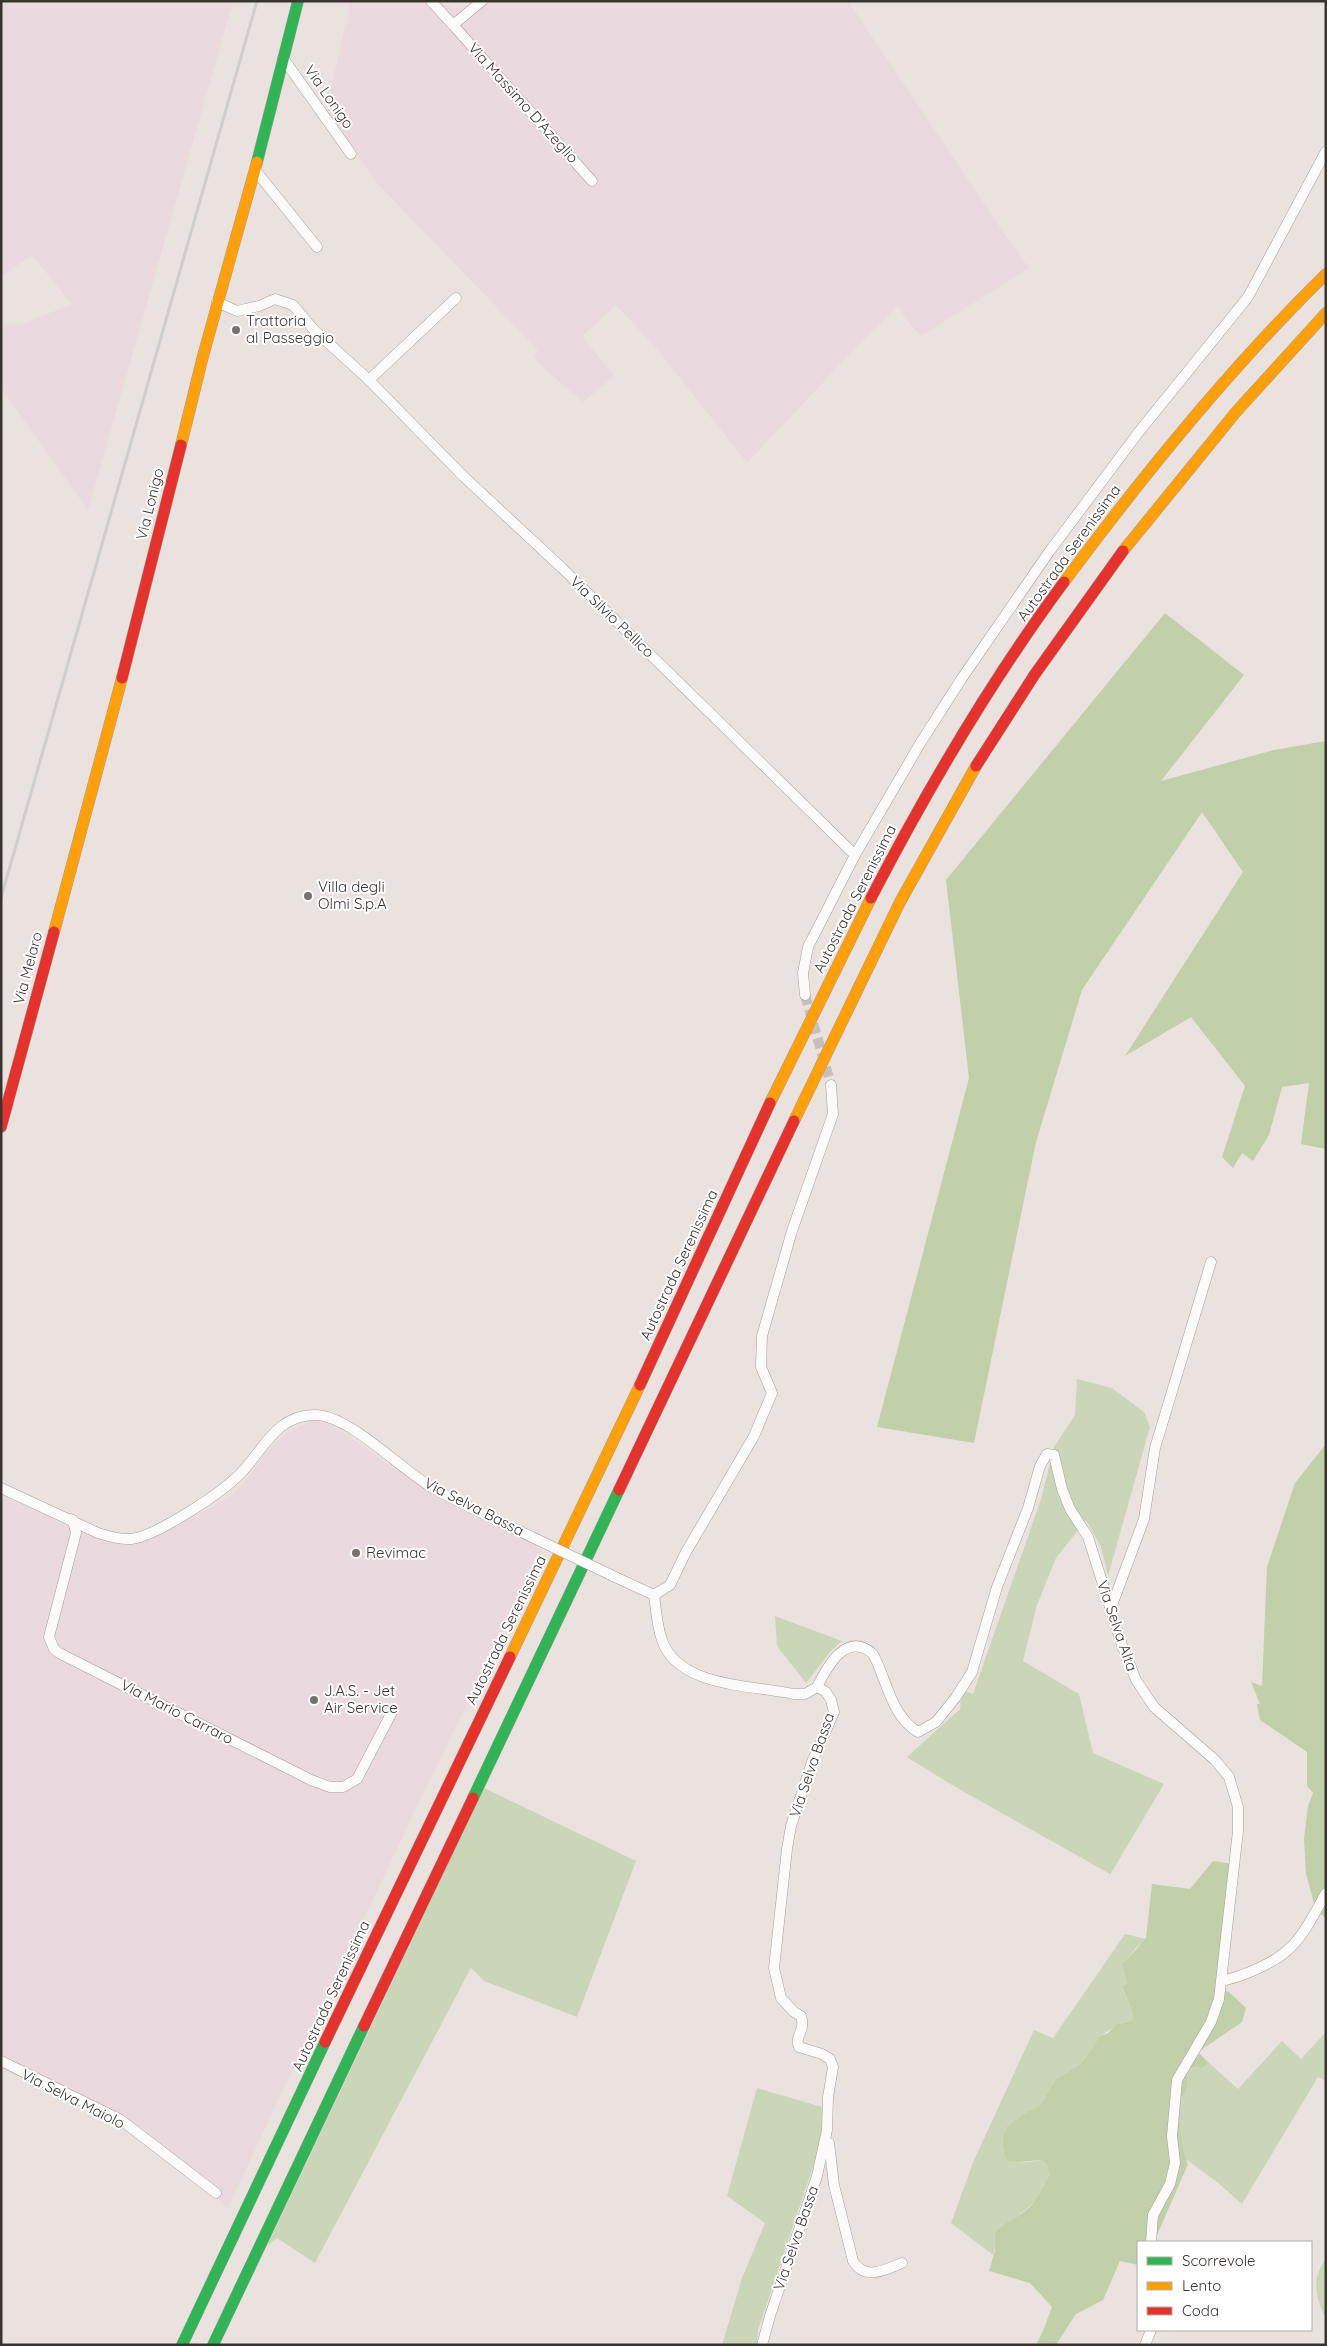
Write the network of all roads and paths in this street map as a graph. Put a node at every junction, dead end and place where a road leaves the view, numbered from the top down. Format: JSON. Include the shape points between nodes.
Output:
{"nodes":[{"id":1,"x":298,"y":1,"type":"edge"},
{"id":2,"x":431,"y":1,"type":"edge"},
{"id":3,"x":482,"y":1,"type":"edge"},
{"id":4,"x":454,"y":25,"type":"junction"},
{"id":5,"x":282,"y":57,"type":"junction"},
{"id":6,"x":1326,"y":151,"type":"edge"},
{"id":7,"x":351,"y":154,"type":"dead end"},
{"id":8,"x":255,"y":170,"type":"junction"},
{"id":9,"x":592,"y":181,"type":"dead end"},
{"id":10,"x":317,"y":247,"type":"dead end"},
{"id":11,"x":1326,"y":274,"type":"edge"},
{"id":12,"x":456,"y":298,"type":"dead end"},
{"id":13,"x":217,"y":302,"type":"junction"},
{"id":14,"x":1326,"y":312,"type":"edge"},
{"id":15,"x":368,"y":380,"type":"junction"},
{"id":16,"x":76,"y":846,"type":"joint"},
{"id":17,"x":855,"y":855,"type":"junction"},
{"id":18,"x":805,"y":995,"type":"tunnel mouth"},
{"id":19,"x":831,"y":1085,"type":"tunnel mouth"},
{"id":20,"x":1,"y":1127,"type":"edge"},
{"id":21,"x":1211,"y":1262,"type":"dead end"},
{"id":22,"x":1,"y":1488,"type":"edge"},
{"id":23,"x":69,"y":1519,"type":"junction"},
{"id":24,"x":654,"y":1595,"type":"junction"},
{"id":25,"x":1111,"y":1608,"type":"junction"},
{"id":26,"x":817,"y":1687,"type":"junction"},
{"id":27,"x":392,"y":1712,"type":"dead end"},
{"id":28,"x":1326,"y":1893,"type":"edge"},
{"id":29,"x":1222,"y":1978,"type":"junction"},
{"id":30,"x":1,"y":2062,"type":"edge"},
{"id":31,"x":827,"y":2130,"type":"junction"},
{"id":32,"x":216,"y":2193,"type":"dead end"},
{"id":33,"x":1152,"y":2241,"type":"edge"},
{"id":34,"x":902,"y":2263,"type":"dead end"},
{"id":35,"x":1151,"y":2331,"type":"edge"},
{"id":36,"x":182,"y":2345,"type":"edge"},
{"id":37,"x":213,"y":2345,"type":"edge"},
{"id":38,"x":762,"y":2345,"type":"edge"},
{"id":39,"x":1145,"y":2345,"type":"edge"}],
"edges":[{"from":1,"to":5,"type":"main road","name":"Via Lonigo"},
{"from":2,"to":4,"type":"street","name":"Via Massimo D'Azeglio"},
{"from":3,"to":4,"type":"street"},
{"from":4,"to":9,"type":"street","name":"Via Massimo D'Azeglio"},
{"from":5,"to":7,"type":"street","name":"Via Lonigo"},
{"from":5,"to":8,"type":"main road","name":"Via Lonigo"},
{"from":6,"to":17,"type":"street","via":[[1248,297],[1049,552],[931,726]]},
{"from":8,"to":10,"type":"street"},
{"from":8,"to":13,"type":"main road","name":"Via Lonigo"},
{"from":11,"to":36,"type":"main road","name":"Autostrada Serenissima","via":[[1221,386],[1090,545],[976,712],[899,845],[790,1062],[597,1476]]},
{"from":12,"to":15,"type":"street"},
{"from":13,"to":15,"type":"street","name":"Via Silvio Pellico","via":[[237,311],[275,299],[293,305],[314,330]]},
{"from":13,"to":16,"type":"main road","name":"Via Lonigo","via":[[126,664]]},
{"from":14,"to":37,"type":"main road","via":[[1200,453],[1107,570],[997,731],[922,861],[804,1098]]},
{"from":15,"to":17,"type":"street","name":"Via Silvio Pellico"},
{"from":16,"to":20,"type":"main road","name":"Via Melaro"},
{"from":17,"to":18,"type":"street","via":[[808,947],[802,973]]},
{"from":19,"to":24,"type":"street","via":[[833,1114],[792,1230],[762,1336],[761,1367],[772,1393],[754,1436],[670,1585]]},
{"from":21,"to":25,"type":"street","via":[[1155,1448],[1144,1520]]},
{"from":22,"to":23,"type":"street","name":"Via Selva Bassa"},
{"from":23,"to":24,"type":"street","name":"Via Selva Bassa","bridge":true,"via":[[112,1537],[131,1539],[145,1535],[164,1527],[241,1474],[274,1431],[286,1422],[298,1417],[329,1416],[432,1488]]},
{"from":23,"to":27,"type":"street","name":"Via Mario Carraro","via":[[73,1520],[76,1533],[49,1637],[59,1652],[302,1776],[330,1787],[343,1787],[357,1779]]},
{"from":24,"to":26,"type":"street","name":"Via Selva Bassa","via":[[662,1642],[671,1657],[684,1668],[711,1680],[794,1694],[805,1694]]},
{"from":25,"to":26,"type":"street","name":"Via Selva Alta","via":[[1088,1537],[1070,1509],[1054,1455],[1048,1453],[1040,1466],[1025,1516],[997,1587],[972,1672],[936,1722],[918,1732],[910,1727],[899,1713],[873,1654],[856,1645],[850,1645],[841,1653]]},
{"from":25,"to":29,"type":"street","name":"Via Selva Alta","via":[[1142,1690],[1154,1707],[1215,1760],[1229,1777],[1234,1790],[1238,1831]]},
{"from":26,"to":31,"type":"street","name":"Via Selva Bassa","via":[[832,1700],[834,1712],[812,1762],[791,1826],[774,1968],[781,1998],[801,2016],[804,2025],[798,2038],[799,2047],[830,2059]]},
{"from":28,"to":29,"type":"street","via":[[1294,1945],[1285,1953],[1242,1975],[1226,1980]]},
{"from":29,"to":33,"type":"street","name":"Via Selva Alta","via":[[1215,2012],[1177,2080],[1172,2136],[1175,2163],[1170,2184],[1153,2215]]},
{"from":30,"to":32,"type":"street","name":"Via Selva Maiolo","via":[[121,2120]]},
{"from":31,"to":34,"type":"street","name":"Via Selva Bassa","via":[[834,2185],[853,2260],[864,2272],[872,2273]]},
{"from":31,"to":38,"type":"street","name":"Via Selva Bassa","via":[[817,2176]]},
{"from":35,"to":39,"type":"street"}]}
